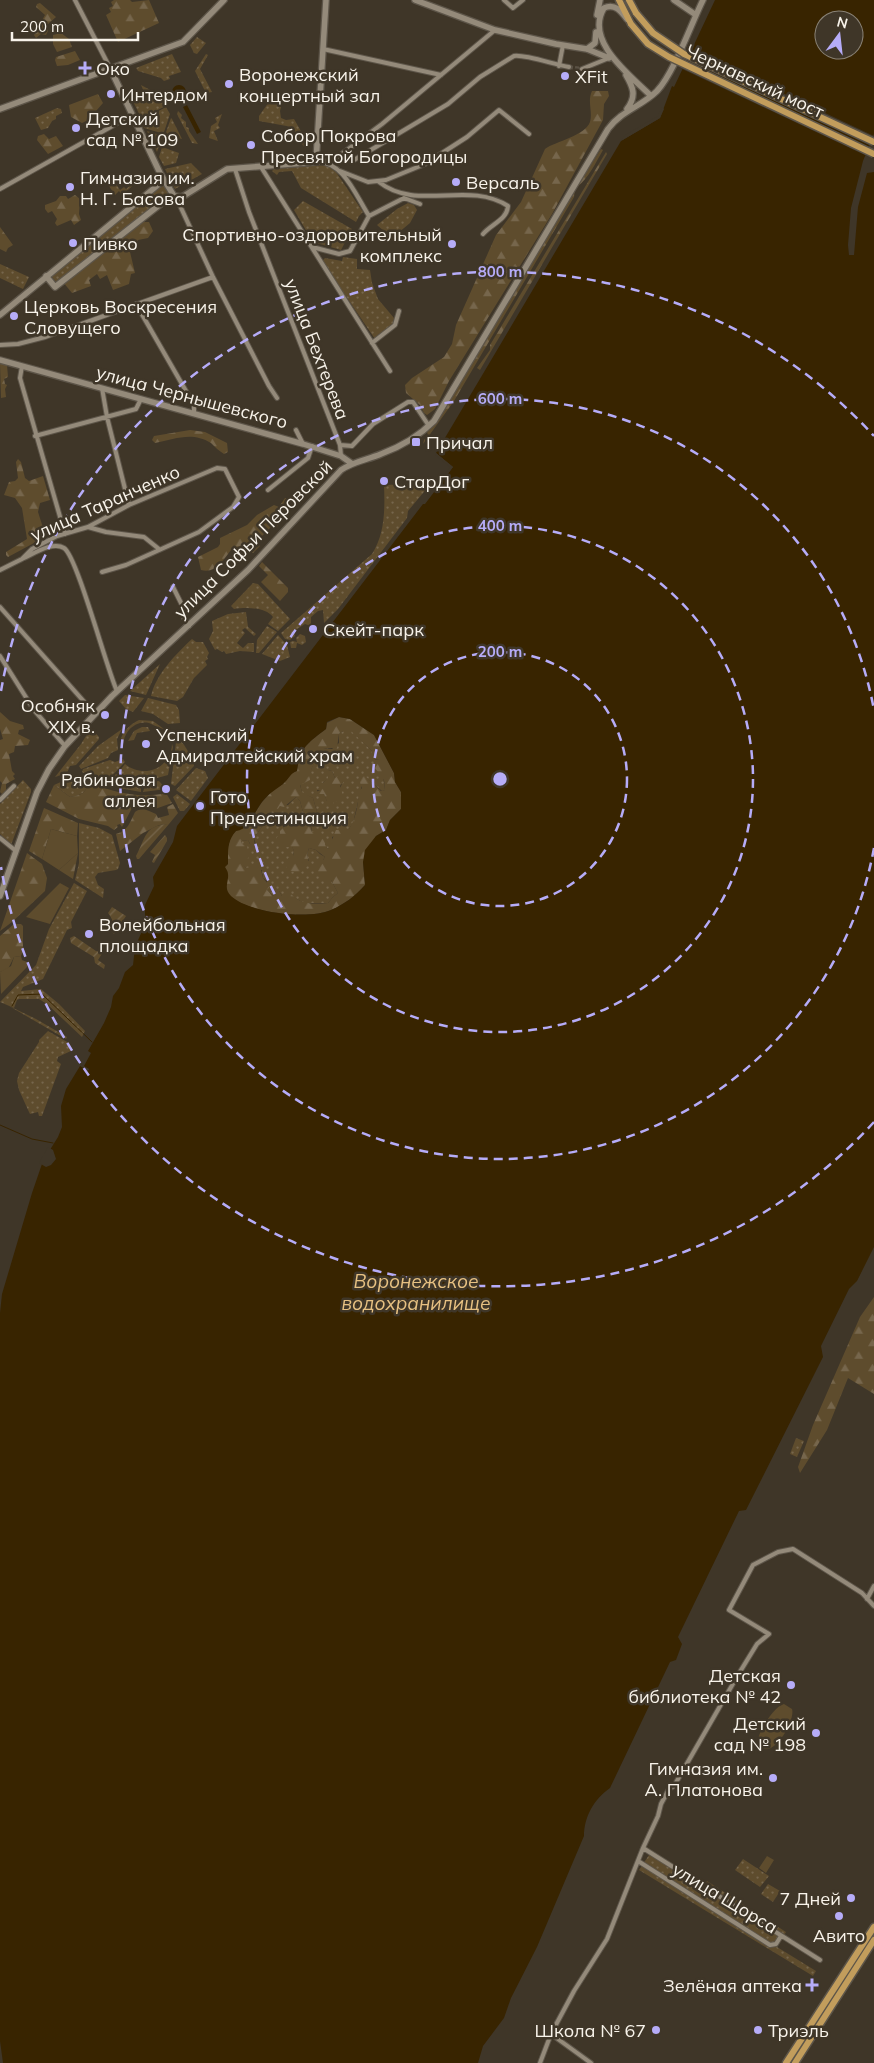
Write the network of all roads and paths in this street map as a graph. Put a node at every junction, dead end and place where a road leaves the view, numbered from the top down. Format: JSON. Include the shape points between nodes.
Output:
{"nodes":[{"id":1,"x":75,"y":0,"type":"edge"},
{"id":2,"x":224,"y":0,"type":"edge"},
{"id":3,"x":326,"y":0,"type":"edge"},
{"id":4,"x":414,"y":0,"type":"edge"},
{"id":5,"x":504,"y":0,"type":"edge"},
{"id":6,"x":523,"y":0,"type":"edge"},
{"id":7,"x":600,"y":0,"type":"edge"},
{"id":8,"x":619,"y":0,"type":"edge"},
{"id":9,"x":674,"y":0,"type":"edge"},
{"id":10,"x":679,"y":0,"type":"edge"},
{"id":11,"x":703,"y":0,"type":"edge"},
{"id":12,"x":630,"y":1,"type":"edge"},
{"id":13,"x":697,"y":14,"type":"junction"},
{"id":14,"x":631,"y":24,"type":"junction"},
{"id":15,"x":495,"y":30,"type":"junction"},
{"id":16,"x":596,"y":34,"type":"junction"},
{"id":17,"x":563,"y":45,"type":"junction"},
{"id":18,"x":602,"y":46,"type":"junction"},
{"id":19,"x":323,"y":48,"type":"junction"},
{"id":20,"x":587,"y":49,"type":"junction"},
{"id":21,"x":609,"y":58,"type":"junction"},
{"id":22,"x":559,"y":66,"type":"junction"},
{"id":23,"x":569,"y":67,"type":"tunnel mouth"},
{"id":24,"x":110,"y":68,"type":"junction"},
{"id":25,"x":582,"y":69,"type":"tunnel mouth"},
{"id":26,"x":440,"y":75,"type":"junction"},
{"id":27,"x":626,"y":75,"type":"junction"},
{"id":28,"x":650,"y":96,"type":"junction"},
{"id":29,"x":0,"y":109,"type":"edge"},
{"id":30,"x":623,"y":114,"type":"junction"},
{"id":31,"x":132,"y":115,"type":"junction"},
{"id":32,"x":529,"y":134,"type":"dead end"},
{"id":33,"x":874,"y":142,"type":"edge"},
{"id":34,"x":874,"y":154,"type":"edge"},
{"id":35,"x":339,"y":156,"type":"junction"},
{"id":36,"x":325,"y":161,"type":"junction"},
{"id":37,"x":316,"y":162,"type":"junction"},
{"id":38,"x":261,"y":167,"type":"junction"},
{"id":39,"x":235,"y":169,"type":"junction"},
{"id":40,"x":340,"y":171,"type":"junction"},
{"id":41,"x":164,"y":180,"type":"junction"},
{"id":42,"x":379,"y":182,"type":"junction"},
{"id":43,"x":0,"y":189,"type":"edge"},
{"id":44,"x":174,"y":196,"type":"junction"},
{"id":45,"x":420,"y":204,"type":"dead end"},
{"id":46,"x":369,"y":216,"type":"junction"},
{"id":47,"x":483,"y":234,"type":"dead end"},
{"id":48,"x":312,"y":247,"type":"junction"},
{"id":49,"x":46,"y":276,"type":"junction"},
{"id":50,"x":213,"y":277,"type":"junction"},
{"id":51,"x":136,"y":304,"type":"junction"},
{"id":52,"x":399,"y":311,"type":"dead end"},
{"id":53,"x":0,"y":315,"type":"edge"},
{"id":54,"x":372,"y":343,"type":"junction"},
{"id":55,"x":0,"y":345,"type":"edge"},
{"id":56,"x":0,"y":360,"type":"edge"},
{"id":57,"x":22,"y":366,"type":"junction"},
{"id":58,"x":390,"y":371,"type":"dead end"},
{"id":59,"x":102,"y":388,"type":"junction"},
{"id":60,"x":277,"y":398,"type":"dead end"},
{"id":61,"x":141,"y":399,"type":"junction"},
{"id":62,"x":194,"y":414,"type":"junction"},
{"id":63,"x":106,"y":417,"type":"junction"},
{"id":64,"x":429,"y":426,"type":"junction"},
{"id":65,"x":296,"y":430,"type":"dead end"},
{"id":66,"x":35,"y":436,"type":"junction"},
{"id":67,"x":303,"y":444,"type":"junction"},
{"id":68,"x":340,"y":445,"type":"junction"},
{"id":69,"x":312,"y":446,"type":"junction"},
{"id":70,"x":341,"y":456,"type":"junction"},
{"id":71,"x":351,"y":463,"type":"junction"},
{"id":72,"x":268,"y":490,"type":"dead end"},
{"id":73,"x":129,"y":505,"type":"junction"},
{"id":74,"x":88,"y":527,"type":"junction"},
{"id":75,"x":64,"y":534,"type":"junction"},
{"id":76,"x":160,"y":548,"type":"junction"},
{"id":77,"x":22,"y":559,"type":"junction"},
{"id":78,"x":0,"y":570,"type":"edge"},
{"id":79,"x":102,"y":572,"type":"dead end"},
{"id":80,"x":173,"y":587,"type":"dead end"},
{"id":81,"x":0,"y":607,"type":"edge"},
{"id":82,"x":189,"y":626,"type":"junction"},
{"id":83,"x":0,"y":656,"type":"edge"},
{"id":84,"x":117,"y":691,"type":"junction"},
{"id":85,"x":95,"y":714,"type":"junction"},
{"id":86,"x":65,"y":746,"type":"junction"},
{"id":87,"x":14,"y":786,"type":"dead end"},
{"id":88,"x":0,"y":800,"type":"edge"},
{"id":89,"x":0,"y":838,"type":"edge"},
{"id":90,"x":16,"y":851,"type":"junction"},
{"id":91,"x":0,"y":896,"type":"edge"},
{"id":92,"x":874,"y":1586,"type":"edge"},
{"id":93,"x":866,"y":1599,"type":"junction"},
{"id":94,"x":874,"y":1606,"type":"edge"},
{"id":95,"x":643,"y":1848,"type":"junction"},
{"id":96,"x":638,"y":1861,"type":"junction"},
{"id":97,"x":874,"y":1927,"type":"edge"},
{"id":98,"x":781,"y":1936,"type":"junction"},
{"id":99,"x":874,"y":1940,"type":"edge"},
{"id":100,"x":820,"y":1960,"type":"dead end"},
{"id":101,"x":551,"y":2034,"type":"junction"},
{"id":102,"x":540,"y":2063,"type":"edge"},
{"id":103,"x":591,"y":2063,"type":"edge"},
{"id":104,"x":786,"y":2063,"type":"edge"},
{"id":105,"x":794,"y":2063,"type":"edge"}],
"edges":[{"from":1,"to":24,"type":"street"},
{"from":2,"to":24,"type":"street","via":[[183,42]]},
{"from":3,"to":19,"type":"street"},
{"from":4,"to":15,"type":"street"},
{"from":5,"to":6,"type":"street","via":[[513,8]]},
{"from":7,"to":16,"type":"street"},
{"from":8,"to":14,"type":"main road","name":"Чернавский мост"},
{"from":9,"to":13,"type":"street"},
{"from":10,"to":13,"type":"street"},
{"from":11,"to":13,"type":"street","name":"улица Софьи Перовской"},
{"from":12,"to":33,"type":"main road","name":"Чернавский мост","bridge":true,"via":[[653,33],[673,48]]},
{"from":13,"to":28,"type":"street","name":"улица Софьи Перовской","via":[[668,75]]},
{"from":14,"to":18,"type":"street","via":[[617,8],[604,8],[599,24]]},
{"from":14,"to":34,"type":"main road","name":"Чернавский мост","bridge":true,"via":[[648,44],[668,57]]},
{"from":15,"to":17,"type":"street"},
{"from":15,"to":26,"type":"street"},
{"from":16,"to":18,"type":"street"},
{"from":16,"to":20,"type":"street","via":[[595,43]]},
{"from":17,"to":20,"type":"street"},
{"from":17,"to":22,"type":"street"},
{"from":18,"to":20,"type":"street"},
{"from":18,"to":21,"type":"street"},
{"from":18,"to":28,"type":"street"},
{"from":19,"to":26,"type":"street"},
{"from":19,"to":37,"type":"street"},
{"from":20,"to":21,"type":"street"},
{"from":21,"to":25,"type":"street"},
{"from":21,"to":27,"type":"street"},
{"from":22,"to":23,"type":"street"},
{"from":22,"to":35,"type":"street","via":[[514,56],[480,76],[448,104],[354,160]]},
{"from":24,"to":29,"type":"street"},
{"from":24,"to":31,"type":"street"},
{"from":26,"to":35,"type":"street"},
{"from":27,"to":28,"type":"street"},
{"from":27,"to":30,"type":"street","via":[[634,92],[632,103]]},
{"from":28,"to":30,"type":"street","name":"улица Софьи Перовской"},
{"from":30,"to":64,"type":"street","name":"улица Софьи Перовской","via":[[608,129],[443,408]]},
{"from":31,"to":41,"type":"street"},
{"from":31,"to":43,"type":"street"},
{"from":32,"to":42,"type":"street","via":[[499,110],[467,137],[425,164]]},
{"from":35,"to":36,"type":"street"},
{"from":36,"to":37,"type":"street"},
{"from":36,"to":40,"type":"street"},
{"from":37,"to":38,"type":"street"},
{"from":38,"to":39,"type":"street"},
{"from":38,"to":48,"type":"street"},
{"from":39,"to":44,"type":"street","via":[[224,170],[182,197]]},
{"from":39,"to":68,"type":"street","name":"улица Бехтерева"},
{"from":40,"to":42,"type":"street","via":[[368,182]]},
{"from":40,"to":46,"type":"street"},
{"from":41,"to":44,"type":"street"},
{"from":41,"to":49,"type":"street"},
{"from":42,"to":47,"type":"street","via":[[405,195],[473,195],[496,199],[508,206],[498,223],[488,227]]},
{"from":44,"to":49,"type":"street","via":[[55,287]]},
{"from":44,"to":50,"type":"street"},
{"from":45,"to":46,"type":"street","via":[[404,198]]},
{"from":46,"to":48,"type":"street","via":[[350,251],[339,254]]},
{"from":48,"to":54,"type":"street"},
{"from":49,"to":53,"type":"street"},
{"from":50,"to":51,"type":"street"},
{"from":50,"to":60,"type":"street"},
{"from":51,"to":55,"type":"street","via":[[45,337]]},
{"from":51,"to":62,"type":"street","via":[[194,405]]},
{"from":52,"to":54,"type":"street","via":[[395,325]]},
{"from":54,"to":58,"type":"street"},
{"from":56,"to":57,"type":"street","name":"улица Чернышевского"},
{"from":57,"to":59,"type":"street","name":"улица Чернышевского"},
{"from":57,"to":66,"type":"street","via":[[20,378]]},
{"from":59,"to":61,"type":"street","name":"улица Чернышевского"},
{"from":59,"to":63,"type":"street"},
{"from":61,"to":62,"type":"street","name":"улица Чернышевского"},
{"from":61,"to":63,"type":"street","via":[[136,409]]},
{"from":62,"to":67,"type":"street","name":"улица Чернышевского"},
{"from":63,"to":66,"type":"street"},
{"from":63,"to":73,"type":"street"},
{"from":64,"to":68,"type":"street","via":[[413,402],[408,402],[373,424],[352,446]]},
{"from":64,"to":71,"type":"street","name":"улица Софьи Перовской","via":[[380,455]]},
{"from":65,"to":67,"type":"street"},
{"from":66,"to":75,"type":"street"},
{"from":67,"to":69,"type":"street","name":"улица Чернышевского"},
{"from":68,"to":70,"type":"street","name":"улица Бехтерева"},
{"from":69,"to":70,"type":"street","name":"улица Чернышевского"},
{"from":69,"to":72,"type":"street","via":[[308,458]]},
{"from":70,"to":71,"type":"street","name":"улица Чернышевского"},
{"from":71,"to":82,"type":"street","name":"улица Софьи Перовской"},
{"from":73,"to":74,"type":"street","name":"улица Таранченко"},
{"from":73,"to":76,"type":"street","name":"улица Таранченко","via":[[218,468],[225,468],[238,501],[206,526],[170,546]]},
{"from":74,"to":75,"type":"street","name":"улица Таранченко"},
{"from":74,"to":76,"type":"street","via":[[144,537]]},
{"from":75,"to":77,"type":"street","name":"улица Таранченко","via":[[32,549]]},
{"from":76,"to":79,"type":"street","via":[[126,565]]},
{"from":77,"to":78,"type":"street","name":"улица Таранченко"},
{"from":77,"to":84,"type":"street","via":[[50,547],[67,550]]},
{"from":80,"to":82,"type":"street"},
{"from":81,"to":85,"type":"street"},
{"from":82,"to":84,"type":"street","name":"улица Софьи Перовской"},
{"from":83,"to":86,"type":"street","via":[[34,710]]},
{"from":84,"to":85,"type":"street","name":"улица Софьи Перовской"},
{"from":85,"to":86,"type":"street","name":"улица Софьи Перовской"},
{"from":86,"to":90,"type":"street","name":"улица Софьи Перовской","via":[[41,783]]},
{"from":87,"to":88,"type":"street"},
{"from":89,"to":90,"type":"street"},
{"from":90,"to":91,"type":"street","name":"улица Софьи Перовской"},
{"from":92,"to":93,"type":"street"},
{"from":93,"to":94,"type":"street"},
{"from":93,"to":95,"type":"street","via":[[862,1593],[793,1549],[778,1552],[753,1565],[729,1610],[769,1634],[757,1644],[674,1786],[660,1804]]},
{"from":95,"to":96,"type":"street"},
{"from":95,"to":98,"type":"street"},
{"from":96,"to":98,"type":"street","name":"улица Щорса","via":[[770,1945],[776,1944]]},
{"from":96,"to":101,"type":"street","via":[[607,1939]]},
{"from":97,"to":104,"type":"main road"},
{"from":98,"to":100,"type":"street","name":"улица Щорса"},
{"from":99,"to":105,"type":"main road"},
{"from":101,"to":102,"type":"street"},
{"from":101,"to":103,"type":"street"}]}
